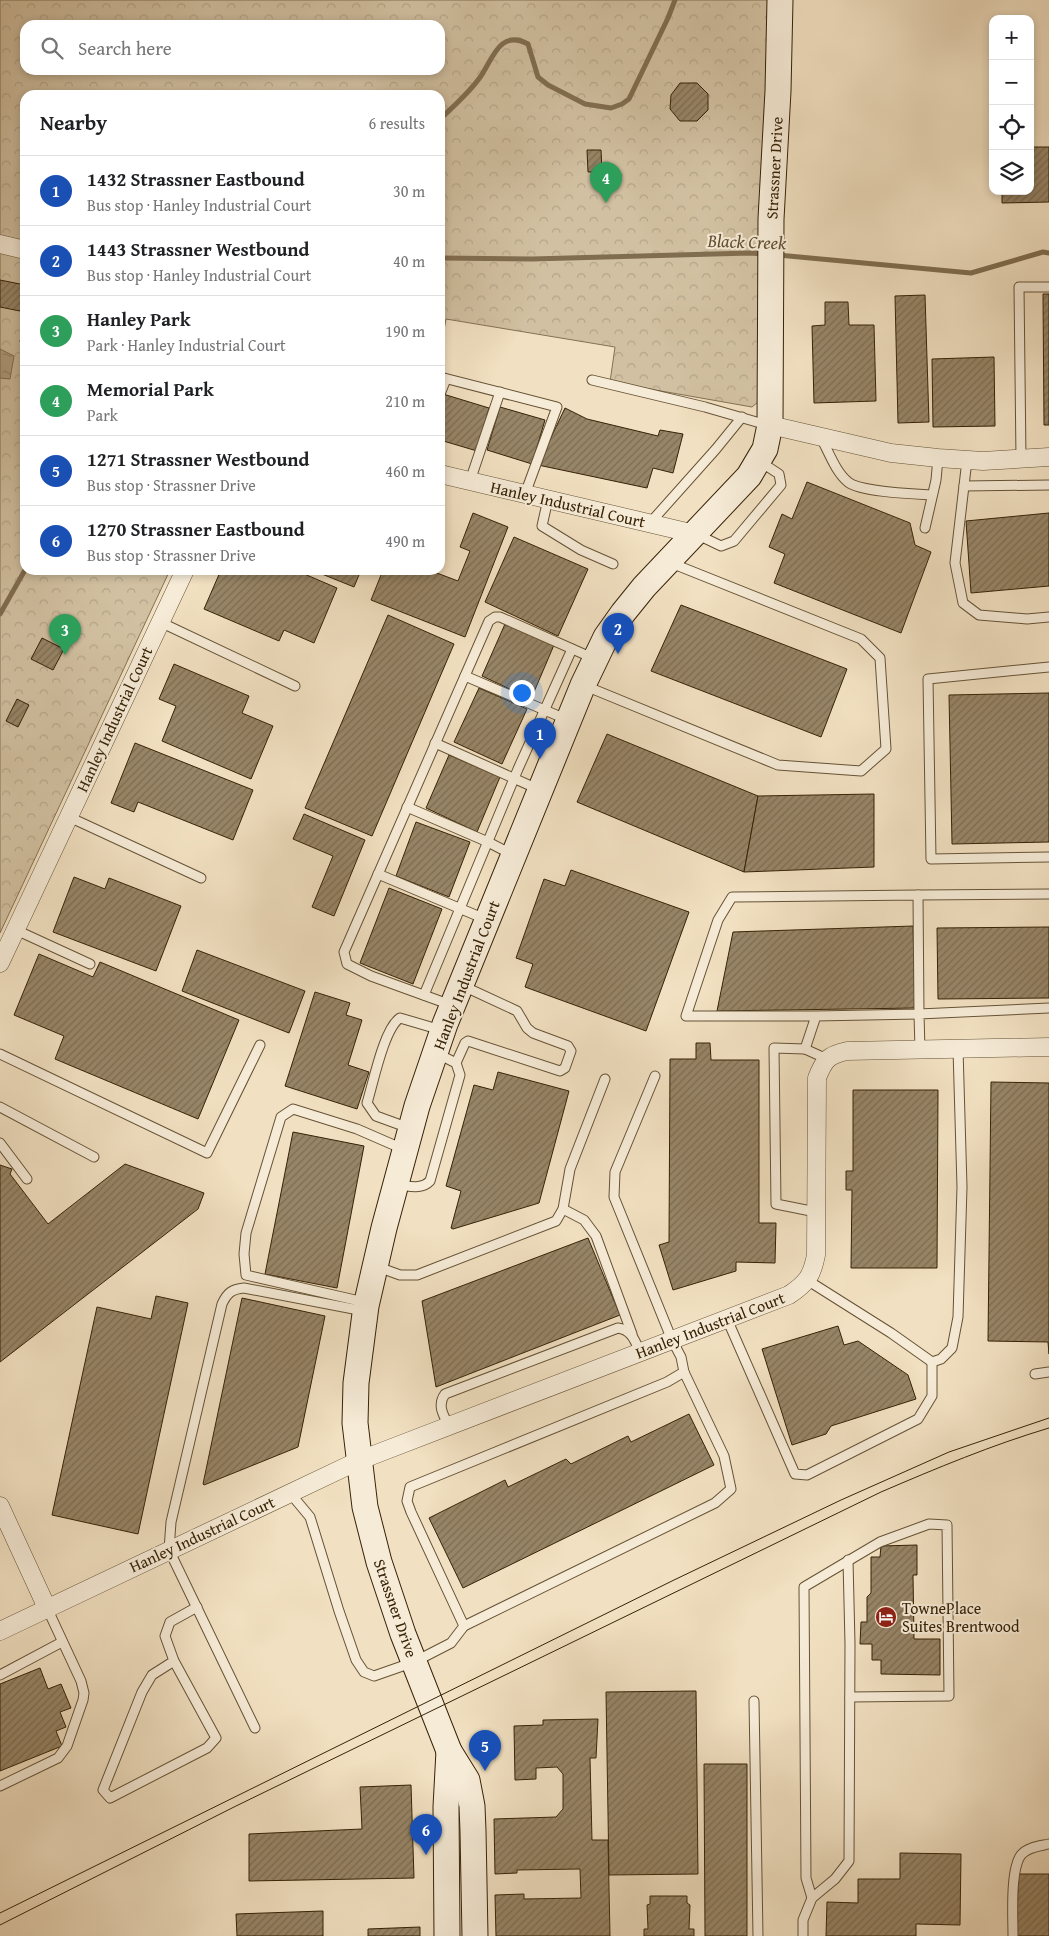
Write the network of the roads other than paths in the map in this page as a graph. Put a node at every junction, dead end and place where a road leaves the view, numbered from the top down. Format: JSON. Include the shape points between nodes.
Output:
{"nodes":[{"id":1,"x":780,"y":0,"type":"edge"},
{"id":2,"x":0,"y":244,"type":"edge"},
{"id":3,"x":20,"y":249,"type":"edge"},
{"id":4,"x":1049,"y":287,"type":"edge"},
{"id":5,"x":445,"y":378,"type":"edge"},
{"id":6,"x":592,"y":380,"type":"dead end"},
{"id":7,"x":500,"y":392,"type":"junction"},
{"id":8,"x":742,"y":417,"type":"junction"},
{"id":9,"x":770,"y":425,"type":"junction"},
{"id":10,"x":821,"y":437,"type":"junction"},
{"id":11,"x":1049,"y":457,"type":"edge"},
{"id":12,"x":938,"y":458,"type":"junction"},
{"id":13,"x":1021,"y":459,"type":"junction"},
{"id":14,"x":759,"y":460,"type":"junction"},
{"id":15,"x":967,"y":460,"type":"junction"},
{"id":16,"x":445,"y":475,"type":"edge"},
{"id":17,"x":470,"y":481,"type":"junction"},
{"id":18,"x":1049,"y":485,"type":"edge"},
{"id":19,"x":964,"y":486,"type":"junction"},
{"id":20,"x":525,"y":494,"type":"junction"},
{"id":21,"x":932,"y":495,"type":"junction"},
{"id":22,"x":548,"y":499,"type":"junction"},
{"id":23,"x":650,"y":523,"type":"junction"},
{"id":24,"x":925,"y":528,"type":"dead end"},
{"id":25,"x":695,"y":534,"type":"junction"},
{"id":26,"x":669,"y":562,"type":"junction"},
{"id":27,"x":612,"y":564,"type":"dead end"},
{"id":28,"x":183,"y":575,"type":"edge"},
{"id":29,"x":1049,"y":618,"type":"edge"},
{"id":30,"x":160,"y":622,"type":"junction"},
{"id":31,"x":572,"y":649,"type":"junction"},
{"id":32,"x":595,"y":659,"type":"junction"},
{"id":33,"x":1049,"y":667,"type":"edge"},
{"id":34,"x":465,"y":676,"type":"junction"},
{"id":35,"x":583,"y":685,"type":"junction"},
{"id":36,"x":295,"y":686,"type":"dead end"},
{"id":37,"x":544,"y":711,"type":"junction"},
{"id":38,"x":568,"y":720,"type":"junction"},
{"id":39,"x":436,"y":743,"type":"junction"},
{"id":40,"x":514,"y":778,"type":"junction"},
{"id":41,"x":540,"y":790,"type":"junction"},
{"id":42,"x":408,"y":807,"type":"junction"},
{"id":43,"x":69,"y":817,"type":"junction"},
{"id":44,"x":488,"y":842,"type":"junction"},
{"id":45,"x":514,"y":855,"type":"junction"},
{"id":46,"x":1049,"y":857,"type":"edge"},
{"id":47,"x":378,"y":874,"type":"junction"},
{"id":48,"x":201,"y":878,"type":"dead end"},
{"id":49,"x":1049,"y":894,"type":"edge"},
{"id":50,"x":918,"y":895,"type":"junction"},
{"id":51,"x":461,"y":910,"type":"junction"},
{"id":52,"x":488,"y":920,"type":"junction"},
{"id":53,"x":16,"y":930,"type":"junction"},
{"id":54,"x":0,"y":963,"type":"edge"},
{"id":55,"x":90,"y":964,"type":"dead end"},
{"id":56,"x":424,"y":995,"type":"junction"},
{"id":57,"x":457,"y":995,"type":"junction"},
{"id":58,"x":1049,"y":1008,"type":"edge"},
{"id":59,"x":919,"y":1014,"type":"junction"},
{"id":60,"x":816,"y":1016,"type":"junction"},
{"id":61,"x":260,"y":1045,"type":"dead end"},
{"id":62,"x":1049,"y":1047,"type":"edge"},
{"id":63,"x":445,"y":1049,"type":"junction"},
{"id":64,"x":805,"y":1049,"type":"junction"},
{"id":65,"x":958,"y":1049,"type":"junction"},
{"id":66,"x":920,"y":1050,"type":"junction"},
{"id":67,"x":0,"y":1054,"type":"edge"},
{"id":68,"x":827,"y":1059,"type":"junction"},
{"id":69,"x":655,"y":1076,"type":"dead end"},
{"id":70,"x":605,"y":1079,"type":"dead end"},
{"id":71,"x":0,"y":1108,"type":"edge"},
{"id":72,"x":408,"y":1139,"type":"junction"},
{"id":73,"x":0,"y":1143,"type":"edge"},
{"id":74,"x":94,"y":1157,"type":"dead end"},
{"id":75,"x":27,"y":1179,"type":"dead end"},
{"id":76,"x":396,"y":1185,"type":"junction"},
{"id":77,"x":563,"y":1209,"type":"junction"},
{"id":78,"x":816,"y":1212,"type":"junction"},
{"id":79,"x":375,"y":1266,"type":"junction"},
{"id":80,"x":807,"y":1280,"type":"junction"},
{"id":81,"x":366,"y":1307,"type":"junction"},
{"id":82,"x":727,"y":1319,"type":"junction"},
{"id":83,"x":632,"y":1335,"type":"junction"},
{"id":84,"x":672,"y":1340,"type":"junction"},
{"id":85,"x":640,"y":1352,"type":"junction"},
{"id":86,"x":932,"y":1362,"type":"junction"},
{"id":87,"x":684,"y":1372,"type":"junction"},
{"id":88,"x":1049,"y":1372,"type":"edge"},
{"id":89,"x":1035,"y":1374,"type":"dead end"},
{"id":90,"x":449,"y":1426,"type":"junction"},
{"id":91,"x":358,"y":1461,"type":"junction"},
{"id":92,"x":290,"y":1493,"type":"junction"},
{"id":93,"x":0,"y":1506,"type":"edge"},
{"id":94,"x":169,"y":1550,"type":"junction"},
{"id":95,"x":848,"y":1560,"type":"junction"},
{"id":96,"x":197,"y":1607,"type":"junction"},
{"id":97,"x":47,"y":1608,"type":"junction"},
{"id":98,"x":464,"y":1626,"type":"junction"},
{"id":99,"x":0,"y":1631,"type":"edge"},
{"id":100,"x":62,"y":1642,"type":"junction"},
{"id":101,"x":174,"y":1661,"type":"junction"},
{"id":102,"x":414,"y":1662,"type":"junction"},
{"id":103,"x":0,"y":1675,"type":"edge"},
{"id":104,"x":850,"y":1697,"type":"junction"},
{"id":105,"x":754,"y":1701,"type":"dead end"},
{"id":106,"x":255,"y":1728,"type":"dead end"},
{"id":107,"x":449,"y":1751,"type":"junction"},
{"id":108,"x":0,"y":1786,"type":"edge"},
{"id":109,"x":1049,"y":1844,"type":"edge"},
{"id":110,"x":812,"y":1898,"type":"junction"},
{"id":111,"x":447,"y":1936,"type":"edge"},
{"id":112,"x":475,"y":1936,"type":"edge"},
{"id":113,"x":758,"y":1936,"type":"edge"},
{"id":114,"x":803,"y":1936,"type":"edge"},
{"id":115,"x":1013,"y":1936,"type":"edge"}],
"edges":[{"from":1,"to":9,"type":"street","name":"Strassner Drive","via":[[771,237]]},
{"from":2,"to":3,"type":"street"},
{"from":4,"to":13,"type":"lane","via":[[1019,287]]},
{"from":5,"to":7,"type":"lane"},
{"from":6,"to":8,"type":"lane"},
{"from":7,"to":17,"type":"lane"},
{"from":7,"to":20,"type":"lane","via":[[557,407]]},
{"from":8,"to":9,"type":"lane"},
{"from":8,"to":23,"type":"lane"},
{"from":9,"to":10,"type":"street"},
{"from":9,"to":14,"type":"street","name":"Hanley Industrial Court"},
{"from":10,"to":12,"type":"street","via":[[891,453]]},
{"from":10,"to":21,"type":"lane","via":[[849,483],[863,488]]},
{"from":11,"to":13,"type":"street"},
{"from":12,"to":15,"type":"street"},
{"from":12,"to":21,"type":"lane"},
{"from":13,"to":15,"type":"street"},
{"from":14,"to":25,"type":"street","name":"Hanley Industrial Court","via":[[749,476]]},
{"from":14,"to":25,"type":"lane","via":[[779,474],[781,485],[734,541],[721,546]]},
{"from":15,"to":19,"type":"lane"},
{"from":16,"to":17,"type":"street","name":"Hanley Industrial Court"},
{"from":17,"to":20,"type":"street","name":"Hanley Industrial Court"},
{"from":18,"to":19,"type":"lane"},
{"from":19,"to":29,"type":"lane","via":[[955,563],[963,603],[979,615],[1027,620]]},
{"from":20,"to":22,"type":"street","name":"Hanley Industrial Court"},
{"from":21,"to":24,"type":"lane"},
{"from":22,"to":23,"type":"street","name":"Hanley Industrial Court"},
{"from":22,"to":27,"type":"lane","via":[[542,526]]},
{"from":23,"to":25,"type":"street","name":"Hanley Industrial Court"},
{"from":25,"to":26,"type":"street","name":"Hanley Industrial Court"},
{"from":26,"to":32,"type":"street","name":"Hanley Industrial Court","via":[[623,613]]},
{"from":26,"to":35,"type":"lane","via":[[862,639],[880,658],[886,749],[861,770],[778,765]]},
{"from":28,"to":30,"type":"street","name":"Hanley Industrial Court"},
{"from":30,"to":36,"type":"lane"},
{"from":30,"to":43,"type":"street","name":"Hanley Industrial Court"},
{"from":31,"to":32,"type":"lane"},
{"from":31,"to":34,"type":"lane","via":[[495,617],[490,621]]},
{"from":31,"to":37,"type":"lane"},
{"from":32,"to":35,"type":"street","name":"Hanley Industrial Court"},
{"from":33,"to":46,"type":"lane","via":[[928,679],[931,859]]},
{"from":34,"to":37,"type":"lane"},
{"from":34,"to":39,"type":"lane"},
{"from":35,"to":38,"type":"street","name":"Hanley Industrial Court"},
{"from":37,"to":38,"type":"lane"},
{"from":37,"to":40,"type":"lane"},
{"from":38,"to":41,"type":"street","name":"Hanley Industrial Court"},
{"from":39,"to":40,"type":"lane"},
{"from":39,"to":42,"type":"lane"},
{"from":40,"to":41,"type":"lane"},
{"from":40,"to":44,"type":"lane"},
{"from":41,"to":45,"type":"street","name":"Hanley Industrial Court"},
{"from":42,"to":44,"type":"lane"},
{"from":42,"to":47,"type":"lane"},
{"from":43,"to":48,"type":"lane"},
{"from":43,"to":53,"type":"street","name":"Hanley Industrial Court"},
{"from":44,"to":45,"type":"lane"},
{"from":44,"to":51,"type":"lane"},
{"from":45,"to":52,"type":"street","name":"Hanley Industrial Court"},
{"from":47,"to":51,"type":"lane"},
{"from":47,"to":56,"type":"lane","via":[[344,952],[347,964]]},
{"from":49,"to":50,"type":"lane"},
{"from":50,"to":59,"type":"lane"},
{"from":50,"to":60,"type":"lane","via":[[732,897],[718,920],[686,1016]]},
{"from":51,"to":52,"type":"lane"},
{"from":51,"to":56,"type":"lane"},
{"from":52,"to":57,"type":"street","name":"Hanley Industrial Court"},
{"from":53,"to":54,"type":"street","name":"Hanley Industrial Court"},
{"from":53,"to":55,"type":"lane"},
{"from":56,"to":57,"type":"lane"},
{"from":57,"to":63,"type":"street","name":"Hanley Industrial Court"},
{"from":57,"to":63,"type":"lane","via":[[517,1011],[533,1033],[568,1046],[572,1051],[566,1068],[560,1071],[468,1041]]},
{"from":58,"to":59,"type":"lane"},
{"from":59,"to":60,"type":"lane"},
{"from":59,"to":66,"type":"lane"},
{"from":60,"to":64,"type":"lane"},
{"from":61,"to":67,"type":"lane","via":[[207,1153]]},
{"from":62,"to":65,"type":"street"},
{"from":63,"to":72,"type":"street","name":"Hanley Industrial Court"},
{"from":63,"to":72,"type":"lane","via":[[400,1018],[394,1022],[386,1038],[367,1103],[376,1116]]},
{"from":63,"to":76,"type":"lane","via":[[460,1075],[430,1180],[420,1187]]},
{"from":64,"to":68,"type":"lane"},
{"from":64,"to":78,"type":"lane","via":[[774,1048],[776,1204]]},
{"from":65,"to":66,"type":"street"},
{"from":65,"to":86,"type":"lane","via":[[962,1187],[958,1317],[952,1348],[941,1359]]},
{"from":66,"to":68,"type":"street","via":[[847,1051]]},
{"from":68,"to":78,"type":"street","via":[[817,1078],[816,1089]]},
{"from":69,"to":84,"type":"lane","via":[[615,1172],[614,1197]]},
{"from":70,"to":77,"type":"lane","via":[[570,1170]]},
{"from":71,"to":74,"type":"lane"},
{"from":72,"to":76,"type":"street","name":"Hanley Industrial Court"},
{"from":72,"to":81,"type":"lane","via":[[358,1129],[293,1109],[281,1117],[246,1233],[246,1275]]},
{"from":73,"to":75,"type":"lane"},
{"from":76,"to":79,"type":"street","name":"Hanley Industrial Court"},
{"from":77,"to":79,"type":"lane","via":[[556,1220],[417,1275],[400,1275]]},
{"from":77,"to":83,"type":"lane","via":[[584,1220],[596,1236]]},
{"from":78,"to":80,"type":"street","via":[[816,1255]]},
{"from":79,"to":81,"type":"street","name":"Hanley Industrial Court"},
{"from":80,"to":82,"type":"street","name":"Hanley Industrial Court","via":[[789,1295]]},
{"from":80,"to":86,"type":"lane"},
{"from":81,"to":91,"type":"street","name":"Hanley Industrial Court","via":[[356,1383]]},
{"from":81,"to":94,"type":"lane","via":[[244,1288],[232,1290],[225,1297],[171,1522]]},
{"from":82,"to":84,"type":"street","name":"Hanley Industrial Court"},
{"from":82,"to":86,"type":"lane","via":[[795,1474],[807,1475],[918,1419],[932,1396]]},
{"from":83,"to":85,"type":"lane"},
{"from":83,"to":90,"type":"lane","via":[[618,1328],[445,1394],[440,1405]]},
{"from":84,"to":85,"type":"street","name":"Hanley Industrial Court"},
{"from":84,"to":87,"type":"lane"},
{"from":85,"to":90,"type":"street","name":"Hanley Industrial Court"},
{"from":87,"to":98,"type":"lane","via":[[724,1456],[731,1489],[715,1503]]},
{"from":87,"to":98,"type":"lane","via":[[667,1382],[410,1487],[409,1506]]},
{"from":88,"to":89,"type":"lane"},
{"from":90,"to":91,"type":"street","name":"Hanley Industrial Court"},
{"from":91,"to":92,"type":"street","name":"Hanley Industrial Court"},
{"from":91,"to":102,"type":"street","name":"Strassner Drive","via":[[365,1507],[379,1562]]},
{"from":92,"to":94,"type":"street","name":"Hanley Industrial Court"},
{"from":92,"to":102,"type":"lane","via":[[310,1517],[356,1660],[364,1672],[374,1676]]},
{"from":93,"to":97,"type":"street"},
{"from":94,"to":96,"type":"lane"},
{"from":94,"to":97,"type":"street","name":"Hanley Industrial Court"},
{"from":95,"to":104,"type":"lane"},
{"from":95,"to":104,"type":"lane","via":[[880,1542],[929,1524],[948,1525],[949,1696]]},
{"from":95,"to":110,"type":"lane","via":[[804,1587],[806,1878]]},
{"from":96,"to":101,"type":"lane","via":[[170,1622],[165,1636]]},
{"from":96,"to":106,"type":"lane"},
{"from":97,"to":99,"type":"street","name":"Hanley Industrial Court"},
{"from":97,"to":100,"type":"lane"},
{"from":98,"to":102,"type":"lane","via":[[451,1642]]},
{"from":100,"to":103,"type":"lane"},
{"from":100,"to":108,"type":"lane","via":[[84,1693],[67,1746],[58,1758]]},
{"from":101,"to":101,"type":"lane","via":[[216,1738],[207,1748],[110,1798],[103,1790],[142,1692],[152,1674]]},
{"from":102,"to":107,"type":"street","name":"Strassner Drive"},
{"from":104,"to":110,"type":"lane","via":[[850,1861]]},
{"from":105,"to":113,"type":"lane"},
{"from":107,"to":111,"type":"street","name":"Strassner Drive"},
{"from":107,"to":112,"type":"street","name":"Strassner Drive","via":[[467,1780],[472,1806]]},
{"from":109,"to":115,"type":"lane","via":[[1030,1848],[1021,1854],[1014,1868]]},
{"from":110,"to":114,"type":"lane","via":[[803,1920]]}]}
